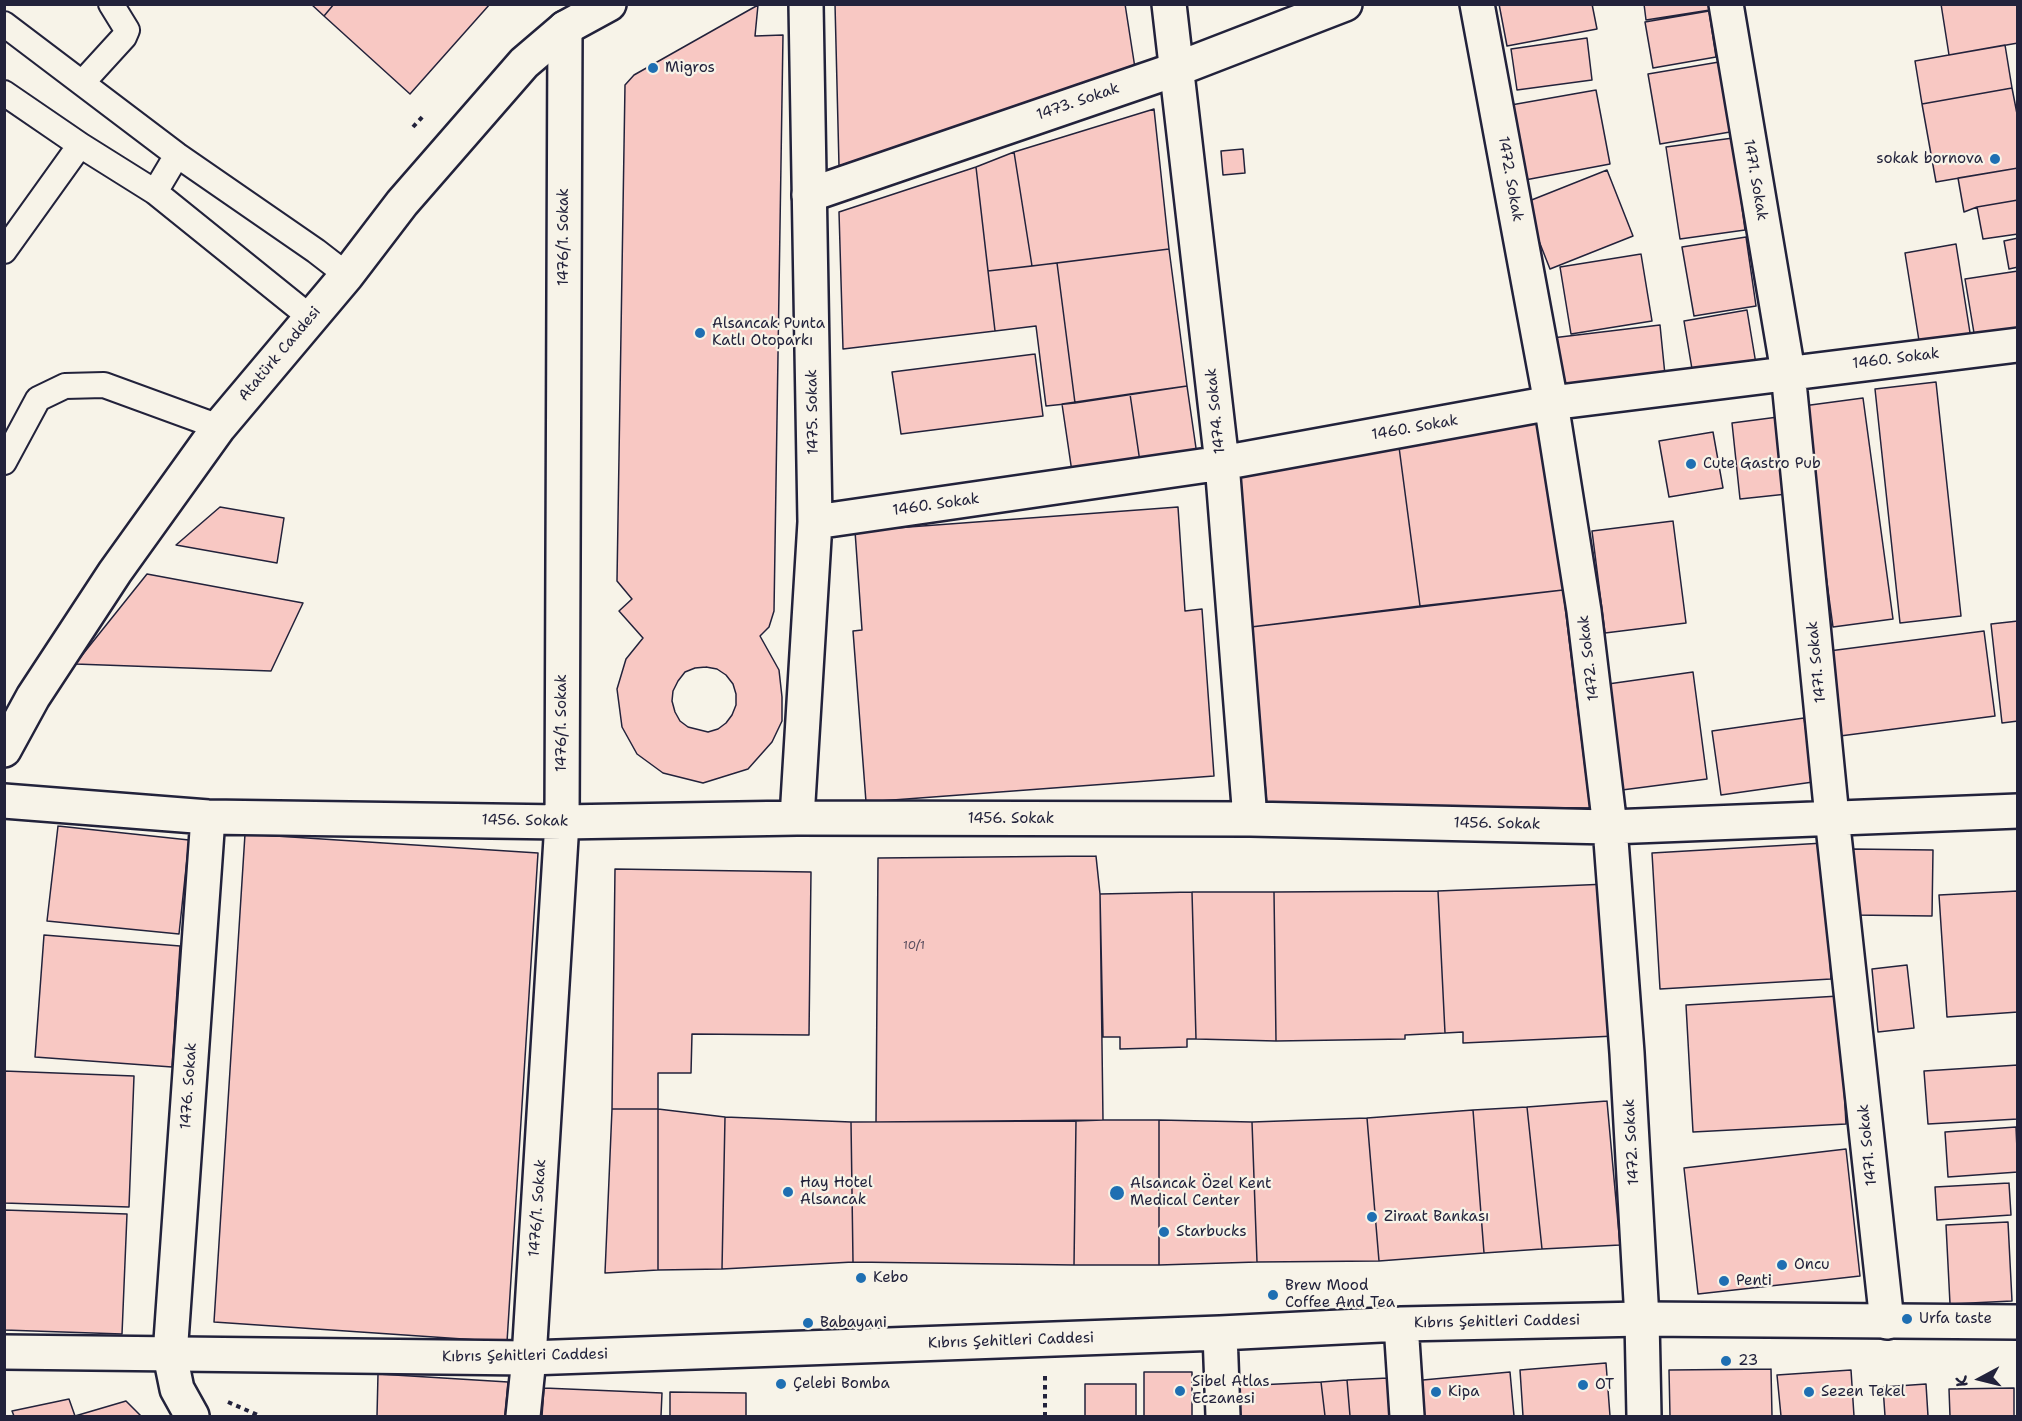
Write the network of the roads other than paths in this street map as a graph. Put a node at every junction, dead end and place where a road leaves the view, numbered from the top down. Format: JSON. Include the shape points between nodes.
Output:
{"nodes":[{"id":1,"x":111,"y":4,"type":"edge"},
{"id":2,"x":609,"y":4,"type":"edge"},
{"id":3,"x":806,"y":4,"type":"edge"},
{"id":4,"x":1169,"y":4,"type":"edge"},
{"id":5,"x":1345,"y":4,"type":"edge"},
{"id":6,"x":1478,"y":4,"type":"edge"},
{"id":7,"x":1726,"y":4,"type":"edge"},
{"id":8,"x":4,"y":24,"type":"edge"},
{"id":9,"x":564,"y":28,"type":"junction"},
{"id":10,"x":1177,"y":69,"type":"junction"},
{"id":11,"x":82,"y":83,"type":"junction"},
{"id":12,"x":5,"y":93,"type":"edge"},
{"id":13,"x":80,"y":145,"type":"junction"},
{"id":14,"x":177,"y":155,"type":"junction"},
{"id":15,"x":155,"y":192,"type":"junction"},
{"id":16,"x":809,"y":195,"type":"junction"},
{"id":17,"x":4,"y":251,"type":"edge"},
{"id":18,"x":347,"y":275,"type":"junction"},
{"id":19,"x":310,"y":317,"type":"junction"},
{"id":20,"x":2018,"y":345,"type":"edge"},
{"id":21,"x":1788,"y":372,"type":"junction"},
{"id":22,"x":1551,"y":403,"type":"junction"},
{"id":23,"x":219,"y":427,"type":"junction"},
{"id":24,"x":4,"y":462,"type":"edge"},
{"id":25,"x":1222,"y":463,"type":"junction"},
{"id":26,"x":815,"y":522,"type":"junction"},
{"id":27,"x":4,"y":750,"type":"edge"},
{"id":28,"x":4,"y":801,"type":"edge"},
{"id":29,"x":2018,"y":811,"type":"edge"},
{"id":30,"x":208,"y":817,"type":"junction"},
{"id":31,"x":1832,"y":817,"type":"junction"},
{"id":32,"x":797,"y":818,"type":"junction"},
{"id":33,"x":1250,"y":819,"type":"junction"},
{"id":34,"x":562,"y":822,"type":"junction"},
{"id":35,"x":1610,"y":827,"type":"junction"},
{"id":36,"x":1642,"y":1319,"type":"junction"},
{"id":37,"x":1887,"y":1322,"type":"junction"},
{"id":38,"x":2018,"y":1322,"type":"edge"},
{"id":39,"x":1401,"y":1324,"type":"junction"},
{"id":40,"x":1220,"y":1333,"type":"junction"},
{"id":41,"x":4,"y":1353,"type":"edge"},
{"id":42,"x":170,"y":1354,"type":"junction"},
{"id":43,"x":529,"y":1358,"type":"junction"},
{"id":44,"x":192,"y":1416,"type":"edge"},
{"id":45,"x":523,"y":1416,"type":"edge"},
{"id":46,"x":1223,"y":1416,"type":"edge"},
{"id":47,"x":1407,"y":1416,"type":"edge"},
{"id":48,"x":1644,"y":1416,"type":"edge"}],
"edges":[{"from":1,"to":11,"type":"lane","via":[[127,30]]},
{"from":2,"to":9,"type":"street","name":"Atatürk Caddesi"},
{"from":3,"to":16,"type":"street","name":"1475. Sokak"},
{"from":4,"to":10,"type":"street","name":"1474. Sokak"},
{"from":5,"to":10,"type":"street","name":"1473. Sokak"},
{"from":6,"to":22,"type":"street","name":"1472. Sokak"},
{"from":7,"to":21,"type":"street","name":"1471. Sokak"},
{"from":8,"to":11,"type":"lane"},
{"from":9,"to":18,"type":"street","name":"Atatürk Caddesi","via":[[524,63],[402,203]]},
{"from":9,"to":34,"type":"street","name":"1476/1. Sokak"},
{"from":10,"to":16,"type":"street","name":"1473. Sokak"},
{"from":10,"to":25,"type":"street","name":"1474. Sokak"},
{"from":11,"to":14,"type":"lane"},
{"from":12,"to":13,"type":"lane"},
{"from":13,"to":15,"type":"lane"},
{"from":13,"to":17,"type":"lane"},
{"from":14,"to":15,"type":"lane"},
{"from":14,"to":18,"type":"lane"},
{"from":15,"to":19,"type":"lane"},
{"from":16,"to":26,"type":"street","name":"1475. Sokak"},
{"from":18,"to":19,"type":"street","name":"Atatürk Caddesi"},
{"from":19,"to":23,"type":"street","name":"Atatürk Caddesi"},
{"from":20,"to":21,"type":"street","name":"1460. Sokak"},
{"from":21,"to":22,"type":"street","name":"1460. Sokak"},
{"from":21,"to":31,"type":"street","name":"1471. Sokak"},
{"from":22,"to":25,"type":"street","name":"1460. Sokak"},
{"from":22,"to":35,"type":"street","name":"1472. Sokak","via":[[1584,611]]},
{"from":23,"to":24,"type":"lane","via":[[104,385],[65,386],[38,399]]},
{"from":23,"to":27,"type":"street","name":"Atatürk Caddesi","via":[[115,572],[33,697]]},
{"from":25,"to":26,"type":"street","name":"1460. Sokak"},
{"from":25,"to":33,"type":"street","name":"1474. Sokak"},
{"from":26,"to":32,"type":"street","name":"1475. Sokak"},
{"from":28,"to":30,"type":"street","name":"1456. Sokak"},
{"from":29,"to":31,"type":"street","name":"1456. Sokak"},
{"from":30,"to":34,"type":"street","name":"1456. Sokak"},
{"from":30,"to":42,"type":"street","name":"1476. Sokak"},
{"from":31,"to":35,"type":"street","name":"1456. Sokak"},
{"from":31,"to":37,"type":"street","name":"1471. Sokak"},
{"from":32,"to":33,"type":"street","name":"1456. Sokak"},
{"from":32,"to":34,"type":"street","name":"1456. Sokak"},
{"from":33,"to":35,"type":"street","name":"1456. Sokak"},
{"from":34,"to":43,"type":"street","name":"1476/1. Sokak"},
{"from":35,"to":36,"type":"street","name":"1472. Sokak"},
{"from":36,"to":37,"type":"street","name":"Kıbrıs Şehitleri Caddesi"},
{"from":36,"to":39,"type":"street","name":"Kıbrıs Şehitleri Caddesi"},
{"from":36,"to":48,"type":"street","name":"1472. Sokak"},
{"from":37,"to":38,"type":"street","name":"Kıbrıs Şehitleri Caddesi"},
{"from":39,"to":40,"type":"street","name":"Kıbrıs Şehitleri Caddesi"},
{"from":39,"to":47,"type":"street"},
{"from":40,"to":43,"type":"street","name":"Kıbrıs Şehitleri Caddesi"},
{"from":40,"to":46,"type":"street"},
{"from":41,"to":42,"type":"street","name":"Kıbrıs Şehitleri Caddesi"},
{"from":42,"to":43,"type":"street","name":"Kıbrıs Şehitleri Caddesi"},
{"from":42,"to":44,"type":"street","name":"1476. Sokak","via":[[177,1389]]},
{"from":43,"to":45,"type":"street","name":"1476/1. Sokak"}]}
